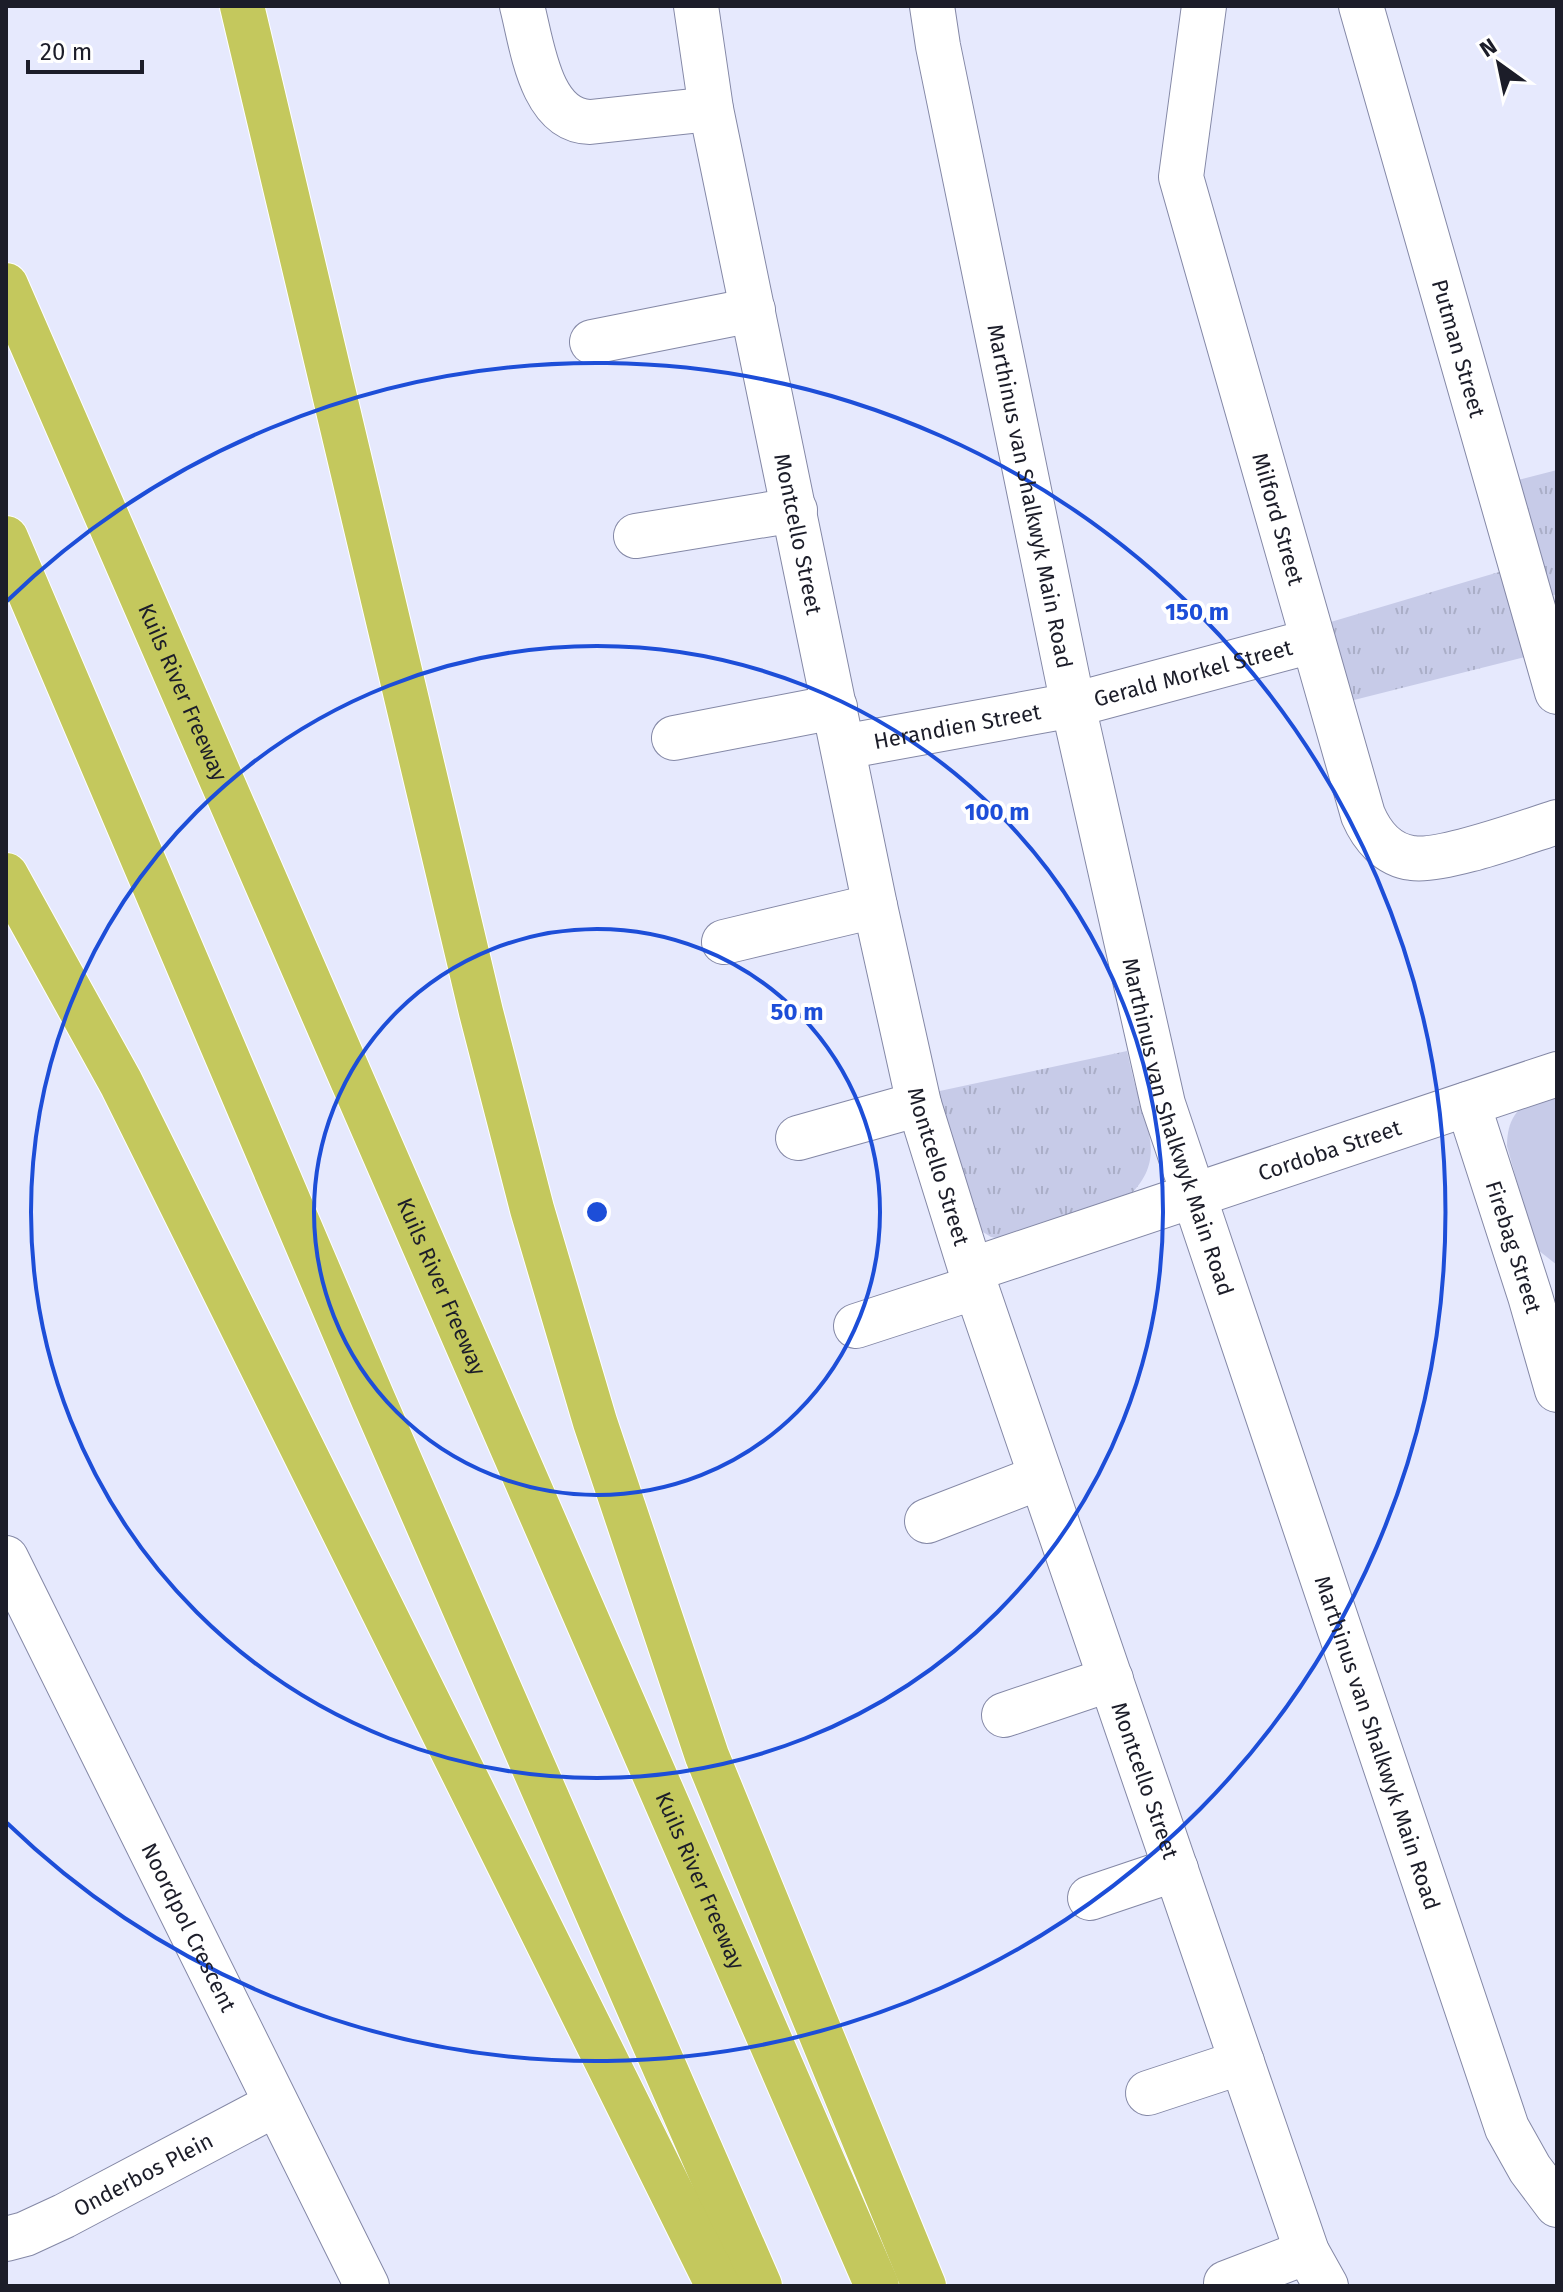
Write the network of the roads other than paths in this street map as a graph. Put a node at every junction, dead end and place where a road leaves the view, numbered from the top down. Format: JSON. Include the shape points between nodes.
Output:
{"nodes":[{"id":1,"x":242,"y":6,"type":"edge"},
{"id":2,"x":522,"y":6,"type":"edge"},
{"id":3,"x":696,"y":6,"type":"edge"},
{"id":4,"x":932,"y":6,"type":"edge"},
{"id":5,"x":1204,"y":6,"type":"edge"},
{"id":6,"x":1361,"y":6,"type":"edge"},
{"id":7,"x":711,"y":109,"type":"junction"},
{"id":8,"x":6,"y":285,"type":"edge"},
{"id":9,"x":753,"y":310,"type":"junction"},
{"id":10,"x":592,"y":342,"type":"dead end"},
{"id":11,"x":795,"y":510,"type":"junction"},
{"id":12,"x":636,"y":536,"type":"dead end"},
{"id":13,"x":6,"y":538,"type":"edge"},
{"id":14,"x":1312,"y":641,"type":"junction"},
{"id":15,"x":1557,"y":692,"type":"edge"},
{"id":16,"x":1073,"y":705,"type":"junction"},
{"id":17,"x":839,"y":727,"type":"junction"},
{"id":18,"x":674,"y":738,"type":"dead end"},
{"id":19,"x":1557,"y":822,"type":"edge"},
{"id":20,"x":6,"y":875,"type":"edge"},
{"id":21,"x":875,"y":906,"type":"junction"},
{"id":22,"x":724,"y":942,"type":"dead end"},
{"id":23,"x":1557,"y":1074,"type":"edge"},
{"id":24,"x":919,"y":1104,"type":"junction"},
{"id":25,"x":1468,"y":1104,"type":"junction"},
{"id":26,"x":798,"y":1138,"type":"dead end"},
{"id":27,"x":1192,"y":1194,"type":"junction"},
{"id":28,"x":974,"y":1278,"type":"junction"},
{"id":29,"x":1544,"y":1292,"type":"edge"},
{"id":30,"x":856,"y":1326,"type":"dead end"},
{"id":31,"x":1557,"y":1390,"type":"edge"},
{"id":32,"x":1041,"y":1477,"type":"junction"},
{"id":33,"x":927,"y":1521,"type":"dead end"},
{"id":34,"x":8,"y":1566,"type":"edge"},
{"id":35,"x":1111,"y":1679,"type":"junction"},
{"id":36,"x":1004,"y":1715,"type":"dead end"},
{"id":37,"x":1176,"y":1869,"type":"junction"},
{"id":38,"x":1090,"y":1898,"type":"dead end"},
{"id":39,"x":1242,"y":2062,"type":"junction"},
{"id":40,"x":1148,"y":2093,"type":"dead end"},
{"id":41,"x":276,"y":2104,"type":"junction"},
{"id":42,"x":1557,"y":2205,"type":"edge"},
{"id":43,"x":6,"y":2239,"type":"edge"},
{"id":44,"x":1317,"y":2269,"type":"edge"},
{"id":45,"x":1226,"y":2283,"type":"dead end"},
{"id":46,"x":367,"y":2286,"type":"edge"},
{"id":47,"x":718,"y":2286,"type":"edge"},
{"id":48,"x":760,"y":2286,"type":"edge"},
{"id":49,"x":877,"y":2286,"type":"edge"},
{"id":50,"x":924,"y":2286,"type":"edge"}],
"edges":[{"from":1,"to":50,"type":"highway","via":[[477,997],[591,1407],[707,1756]]},
{"from":2,"to":7,"type":"street","via":[[547,93],[570,117],[590,122]]},
{"from":3,"to":7,"type":"street","name":"Montcello Street"},
{"from":4,"to":16,"type":"street","name":"Marthinus van Shalkwyk Main Road"},
{"from":5,"to":14,"type":"street","name":"Milford Street","via":[[1181,177]]},
{"from":6,"to":15,"type":"street","name":"Putman Street"},
{"from":7,"to":9,"type":"street","name":"Montcello Street"},
{"from":8,"to":49,"type":"highway","name":"Kuils River Freeway"},
{"from":9,"to":10,"type":"street"},
{"from":9,"to":11,"type":"street","name":"Montcello Street"},
{"from":11,"to":12,"type":"street"},
{"from":11,"to":17,"type":"street","name":"Montcello Street"},
{"from":13,"to":48,"type":"highway","via":[[373,1399]]},
{"from":14,"to":16,"type":"street","name":"Gerald Morkel Street"},
{"from":14,"to":19,"type":"street","name":"Milford Street","via":[[1363,815],[1383,845],[1425,859]]},
{"from":16,"to":17,"type":"street","name":"Herandien Street"},
{"from":16,"to":27,"type":"street","name":"Marthinus van Shalkwyk Main Road","via":[[1163,1104]]},
{"from":17,"to":18,"type":"street","name":"Herandien Street"},
{"from":17,"to":21,"type":"street","name":"Montcello Street"},
{"from":20,"to":47,"type":"highway","via":[[121,1083]]},
{"from":21,"to":22,"type":"street"},
{"from":21,"to":24,"type":"street","name":"Montcello Street"},
{"from":23,"to":25,"type":"street","name":"Cordoba Street"},
{"from":24,"to":26,"type":"street"},
{"from":24,"to":28,"type":"street","name":"Montcello Street"},
{"from":25,"to":27,"type":"street","name":"Cordoba Street"},
{"from":25,"to":29,"type":"street","name":"Firebag Street"},
{"from":27,"to":28,"type":"street","name":"Cordoba Street"},
{"from":27,"to":42,"type":"street","name":"Marthinus van Shalkwyk Main Road","via":[[1507,2128]]},
{"from":28,"to":30,"type":"street","name":"Cordoba Street"},
{"from":28,"to":32,"type":"street","name":"Montcello Street"},
{"from":29,"to":31,"type":"street","name":"Firebag Street"},
{"from":32,"to":33,"type":"street"},
{"from":32,"to":35,"type":"street","name":"Montcello Street"},
{"from":34,"to":41,"type":"street","name":"Noordpol Crescent"},
{"from":35,"to":36,"type":"street"},
{"from":35,"to":37,"type":"street","name":"Montcello Street"},
{"from":37,"to":38,"type":"street"},
{"from":37,"to":39,"type":"street","name":"Montcello Street"},
{"from":39,"to":40,"type":"street"},
{"from":39,"to":44,"type":"street","name":"Montcello Street"},
{"from":41,"to":43,"type":"street","name":"Onderbos Plein","via":[[64,2216]]},
{"from":41,"to":46,"type":"street","name":"Noordpol Crescent"},
{"from":44,"to":45,"type":"street"}]}
